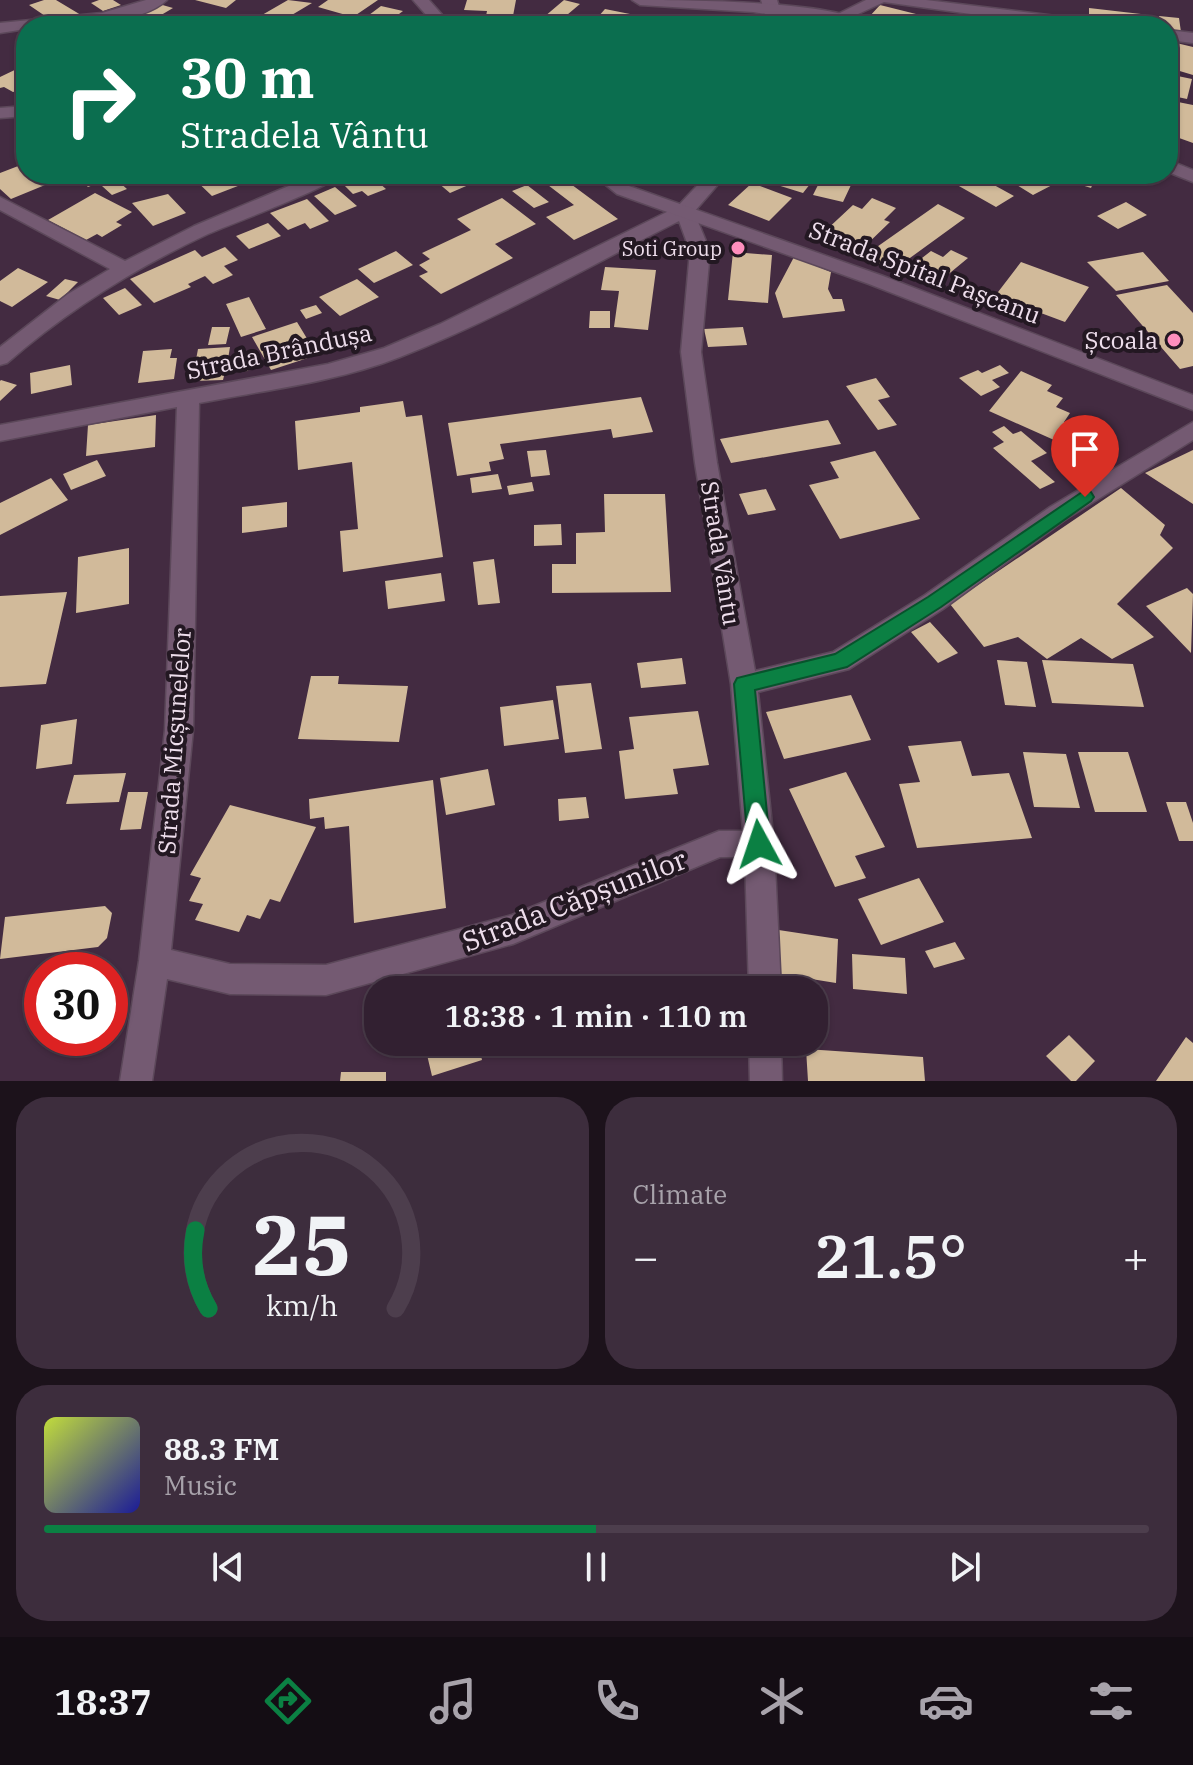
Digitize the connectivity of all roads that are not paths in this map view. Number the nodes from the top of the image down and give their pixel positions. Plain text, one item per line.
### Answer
1 (159, 0) edge
2 (421, 0) edge
3 (640, 0) edge
4 (878, 0) edge
5 (890, 0) edge
6 (769, 5) edge
7 (99, 16) edge
8 (435, 16) edge
9 (827, 16) edge
10 (842, 16) edge
11 (1017, 16) edge
12 (309, 184) edge
13 (615, 184) edge
14 (709, 184) edge
15 (0, 203) edge
16 (684, 211) junction
17 (123, 268) junction
18 (0, 358) edge
19 (188, 398) junction
20 (1193, 403) edge
21 (1193, 430) edge
22 (0, 433) edge
23 (744, 684) junction
24 (759, 844) junction
25 (154, 961) junction
26 (764, 976) edge
27 (765, 1056) edge
28 (136, 1081) edge
29 (766, 1081) edge

1 - 7 street
2 - 8 street
3 - 6 street
4 - 10 street
5 - 11 street
6 - 9 street
12 - 17 street
13 - 16 street
14 - 16 street
15 - 17 street
16 - 19 street, Strada Brândușa
16 - 20 street, Strada Spital Pașcanu
16 - 23 street, Strada Vântu
17 - 18 street
19 - 22 street, Strada Brândușa
19 - 25 street, Strada Micșunelelor
21 - 23 street
23 - 24 street, Strada Vântu
24 - 25 street, Strada Căpșunilor
24 - 26 street, Strada Vântu
25 - 28 street, Strada Micșunelelor
27 - 29 street

